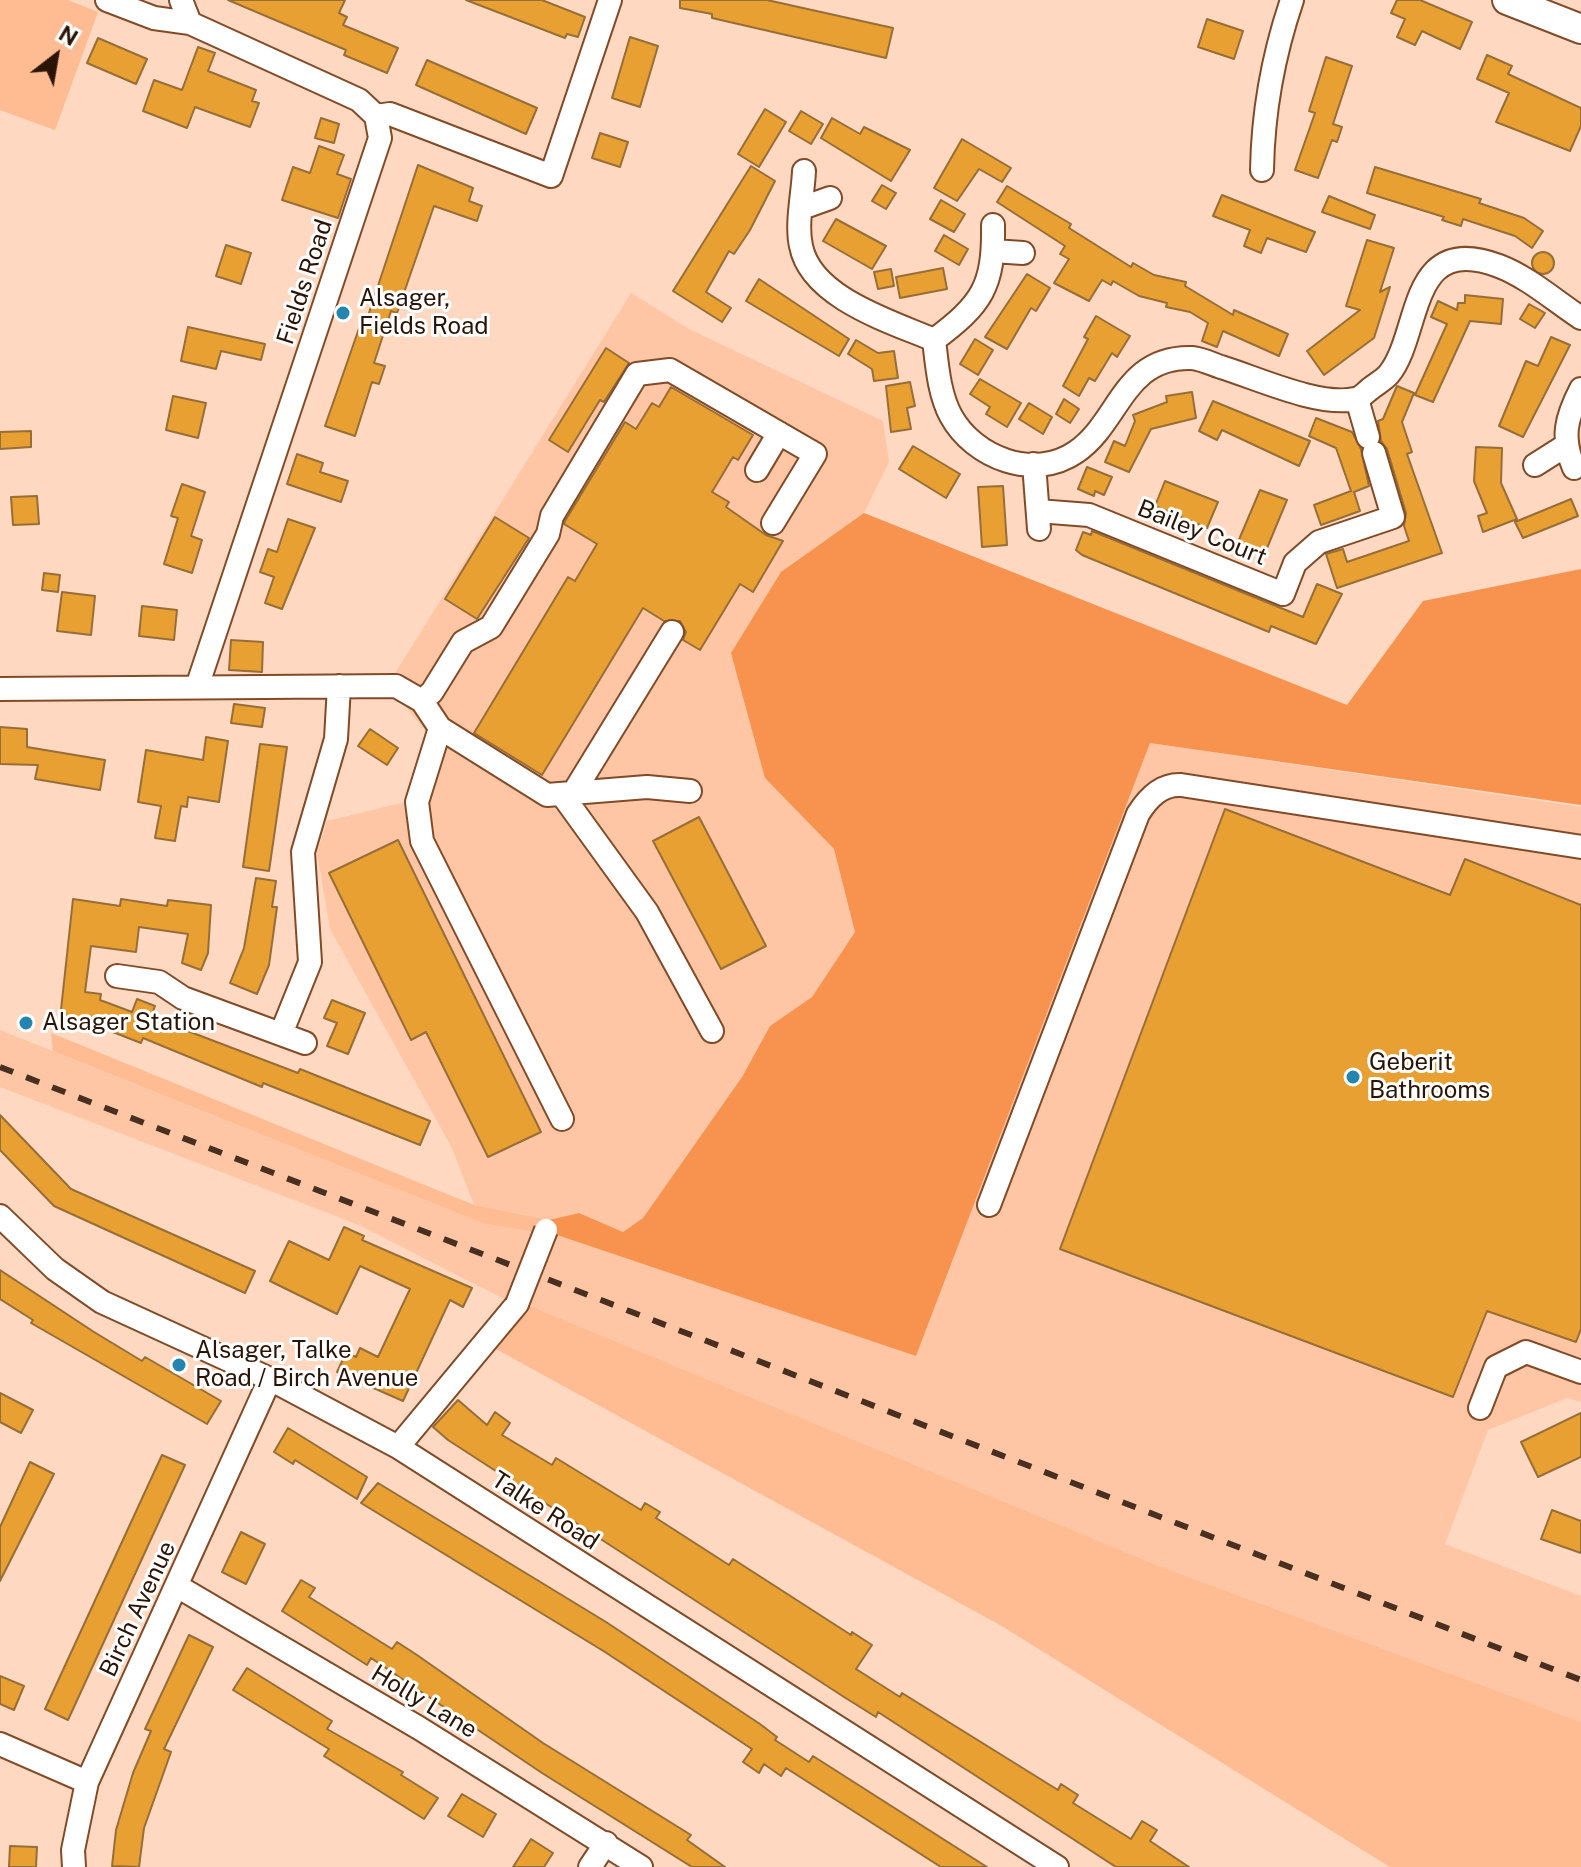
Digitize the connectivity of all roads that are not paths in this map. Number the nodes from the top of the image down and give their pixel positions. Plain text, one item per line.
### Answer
1 (107, 0) edge
2 (159, 0) edge
3 (610, 0) edge
4 (1292, 0) edge
5 (1507, 0) edge
6 (184, 11) edge
7 (1581, 29) edge
8 (376, 116) junction
9 (1262, 170) dead end
10 (804, 171) dead end
11 (830, 198) dead end
12 (802, 208) junction
13 (993, 225) dead end
14 (993, 251) junction
15 (1023, 253) dead end
16 (1581, 318) edge
17 (934, 340) junction
18 (1581, 389) edge
19 (1357, 399) junction
20 (779, 433) junction
21 (1565, 446) junction
22 (1034, 464) junction
23 (1535, 465) dead end
24 (1574, 468) dead end
25 (757, 470) dead end
26 (773, 523) dead end
27 (672, 632) dead end
28 (339, 686) junction
29 (197, 687) junction
30 (0, 689) edge
31 (422, 701) junction
32 (440, 728) junction
33 (690, 791) dead end
34 (567, 795) junction
35 (1581, 847) edge
36 (117, 976) dead end
37 (712, 1031) dead end
38 (281, 1034) junction
39 (305, 1043) dead end
40 (562, 1119) dead end
41 (989, 1205) dead end
42 (0, 1216) edge
43 (548, 1228) dead end
44 (1581, 1372) edge
45 (270, 1379) junction
46 (1480, 1408) dead end
47 (398, 1447) junction
48 (177, 1586) junction
49 (0, 1744) edge
50 (87, 1782) junction
51 (606, 1843) junction
52 (74, 1867) edge
53 (590, 1867) edge
54 (641, 1867) edge
55 (1057, 1867) edge

1 - 6 street
2 - 6 street
3 - 8 street
4 - 9 street
5 - 7 main road
6 - 8 street
8 - 29 street, Fields Road
10 - 12 street
11 - 12 street
12 - 17 street
13 - 14 street
14 - 15 street
14 - 17 street
16 - 19 street
17 - 22 street
18 - 21 street
19 - 22 street
19 - 22 street, Bailey Court
20 - 25 street
20 - 26 street
20 - 31 street
21 - 23 street
21 - 24 street
27 - 34 street
28 - 29 street
28 - 31 street
28 - 38 street
29 - 30 street
31 - 32 street
32 - 34 street
32 - 40 street
33 - 34 street
34 - 37 street
35 - 41 street
36 - 38 street
38 - 39 street
42 - 45 street, Talke Road
43 - 47 street, bridge
44 - 46 street
45 - 47 street, Talke Road
45 - 48 street, Birch Avenue
47 - 55 street, Talke Road
48 - 50 street, Birch Avenue
48 - 51 street, Holly Lane
49 - 50 street
50 - 52 street, Birch Avenue
51 - 53 street
51 - 54 street, Holly Lane

